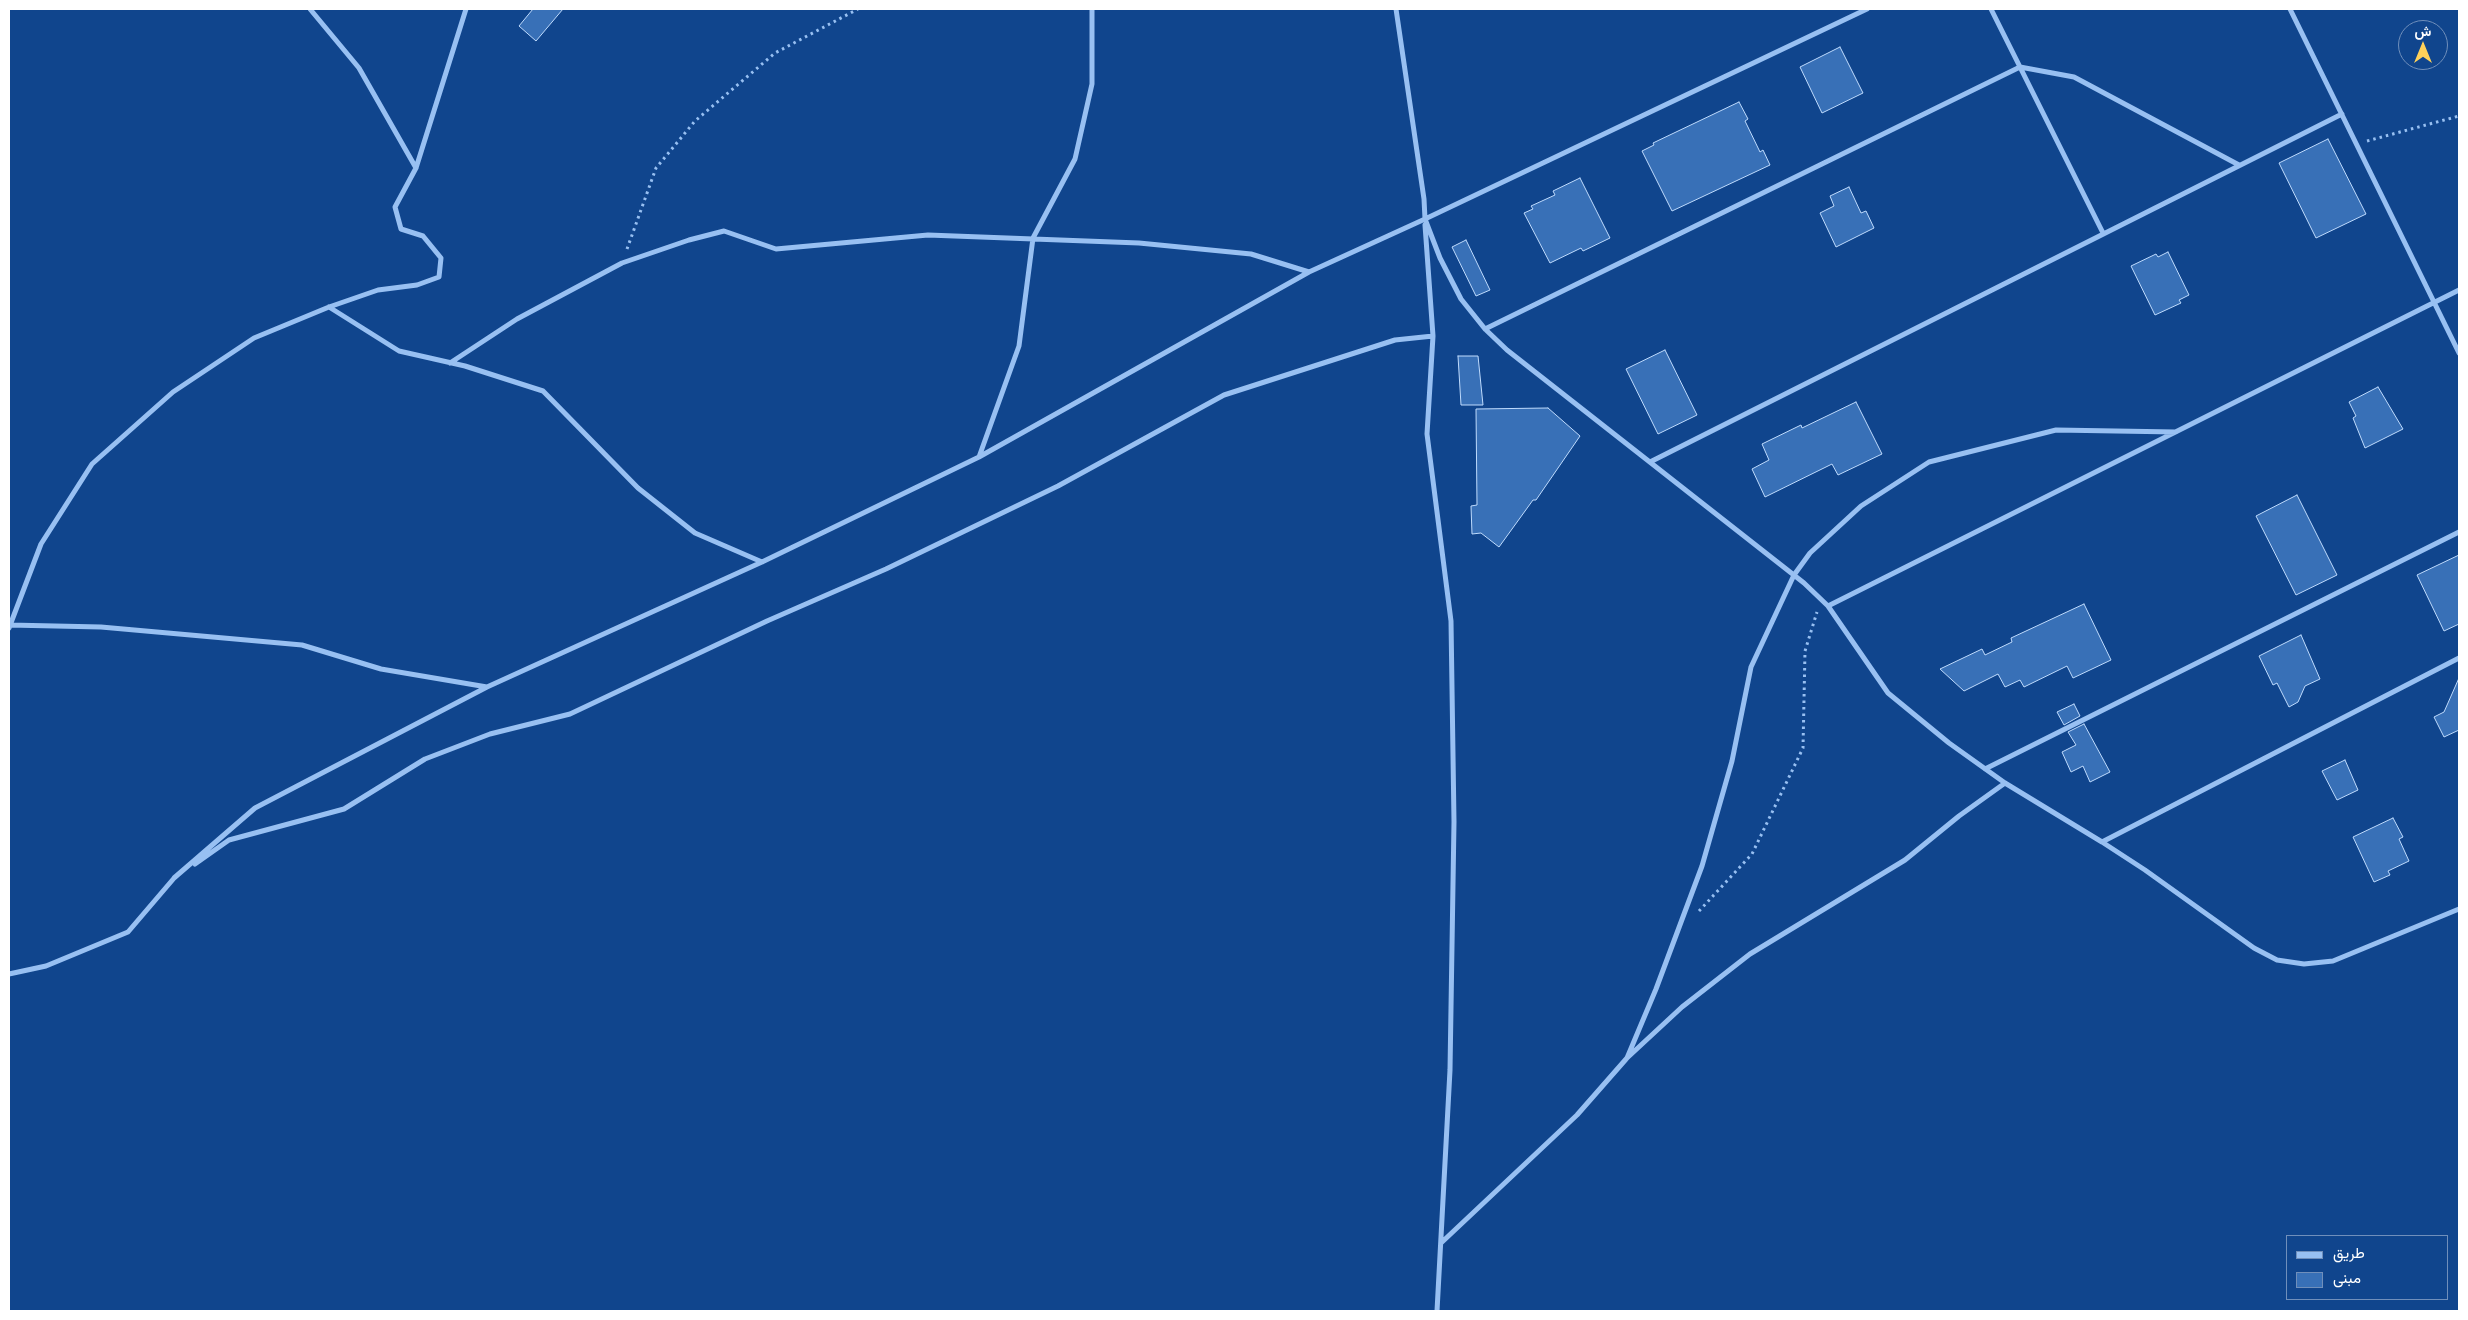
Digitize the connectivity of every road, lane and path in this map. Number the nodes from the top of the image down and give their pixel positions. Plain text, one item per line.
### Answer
1 (310, 9) edge
2 (466, 9) edge
3 (858, 9) edge
4 (1092, 9) edge
5 (1396, 9) edge
6 (1867, 9) edge
7 (1991, 9) edge
8 (2290, 9) edge
9 (2020, 67) junction
10 (2342, 114) junction
11 (2459, 116) edge
12 (2357, 144) junction
13 (2239, 165) junction
14 (416, 168) junction
15 (1425, 219) junction
16 (2103, 233) junction
17 (1033, 238) junction
18 (622, 264) junction
19 (1309, 272) junction
20 (2459, 290) edge
21 (2434, 302) junction
22 (329, 307) junction
23 (1485, 329) junction
24 (1433, 336) junction
25 (2459, 353) edge
26 (450, 363) junction
27 (2176, 432) junction
28 (980, 457) junction
29 (1650, 462) junction
30 (2459, 532) edge
31 (762, 562) junction
32 (1794, 575) junction
33 (1821, 600) junction
34 (1828, 606) junction
35 (10, 626) edge
36 (2459, 658) edge
37 (487, 687) junction
38 (1985, 769) junction
39 (2005, 783) junction
40 (2102, 842) junction
41 (174, 878) junction
42 (2459, 909) edge
43 (1695, 915) dead end
44 (9, 974) edge
45 (1627, 1058) junction
46 (1440, 1243) junction
47 (1437, 1311) edge

1 - 14 street
2 - 14 street
3 - 18 path
4 - 17 street
5 - 15 street
6 - 15 street
7 - 9 street
8 - 10 street
9 - 13 street
9 - 16 street
9 - 23 street
10 - 12 street
10 - 13 street
11 - 12 path
12 - 21 street
13 - 16 street
14 - 22 street
15 - 19 street
15 - 23 street
15 - 24 street
16 - 29 street
17 - 18 street
17 - 19 street
17 - 28 street
18 - 26 street
19 - 28 street
20 - 21 street
21 - 25 street
21 - 27 street
22 - 26 street
22 - 35 street
23 - 29 street
24 - 41 street
24 - 46 street
26 - 31 street
27 - 32 street
27 - 34 street
28 - 31 street
29 - 32 street
30 - 38 street
31 - 37 street
32 - 33 street
32 - 45 street
33 - 34 street
33 - 43 path
34 - 38 street
35 - 37 street
36 - 40 street
37 - 41 street
38 - 39 street
39 - 40 street
39 - 45 street
40 - 42 street
41 - 44 street
45 - 46 street
46 - 47 street

